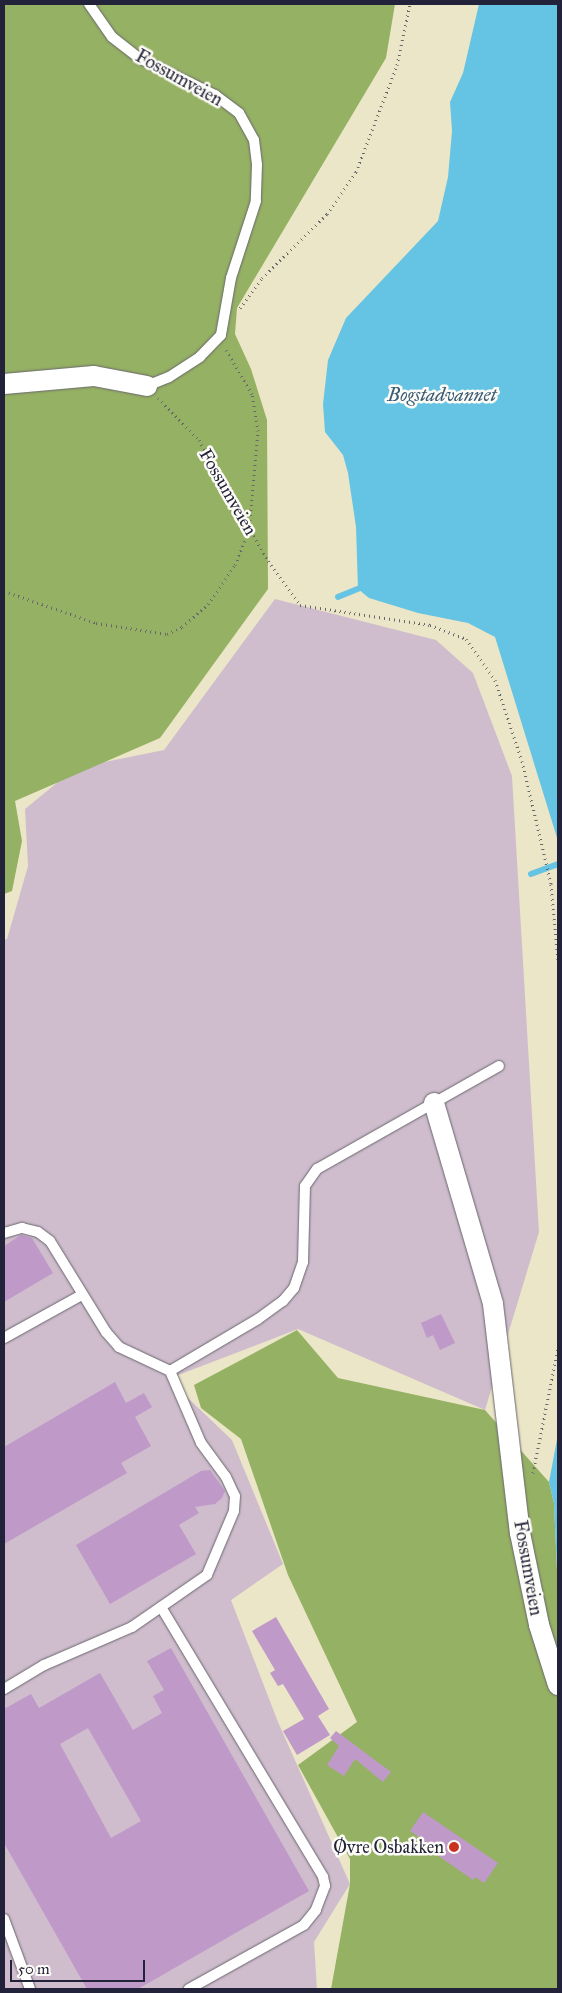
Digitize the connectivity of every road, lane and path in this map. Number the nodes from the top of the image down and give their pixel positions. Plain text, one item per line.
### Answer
1 (89, 4) edge
2 (410, 4) edge
3 (221, 335) junction
4 (4, 384) edge
5 (147, 386) junction
6 (249, 530) junction
7 (4, 591) edge
8 (558, 961) edge
9 (499, 1066) dead end
10 (434, 1103) junction
11 (4, 1233) edge
12 (82, 1295) junction
13 (4, 1338) edge
14 (558, 1348) edge
15 (170, 1370) junction
16 (530, 1484) dead end
17 (161, 1607) junction
18 (558, 1684) edge
19 (4, 1689) edge
20 (4, 1920) edge
21 (30, 1989) edge
22 (189, 1989) edge

1 - 3 lane, Fossumveien
2 - 3 path
3 - 5 lane
3 - 6 path
4 - 5 street
5 - 6 path, Fossumveien
6 - 7 path
6 - 8 path, Fossumveien
9 - 10 lane
10 - 15 lane
10 - 18 street, Fossumveien
11 - 12 lane
12 - 13 lane
12 - 15 lane
14 - 16 path
15 - 17 lane
17 - 19 lane
17 - 22 lane
20 - 21 lane

